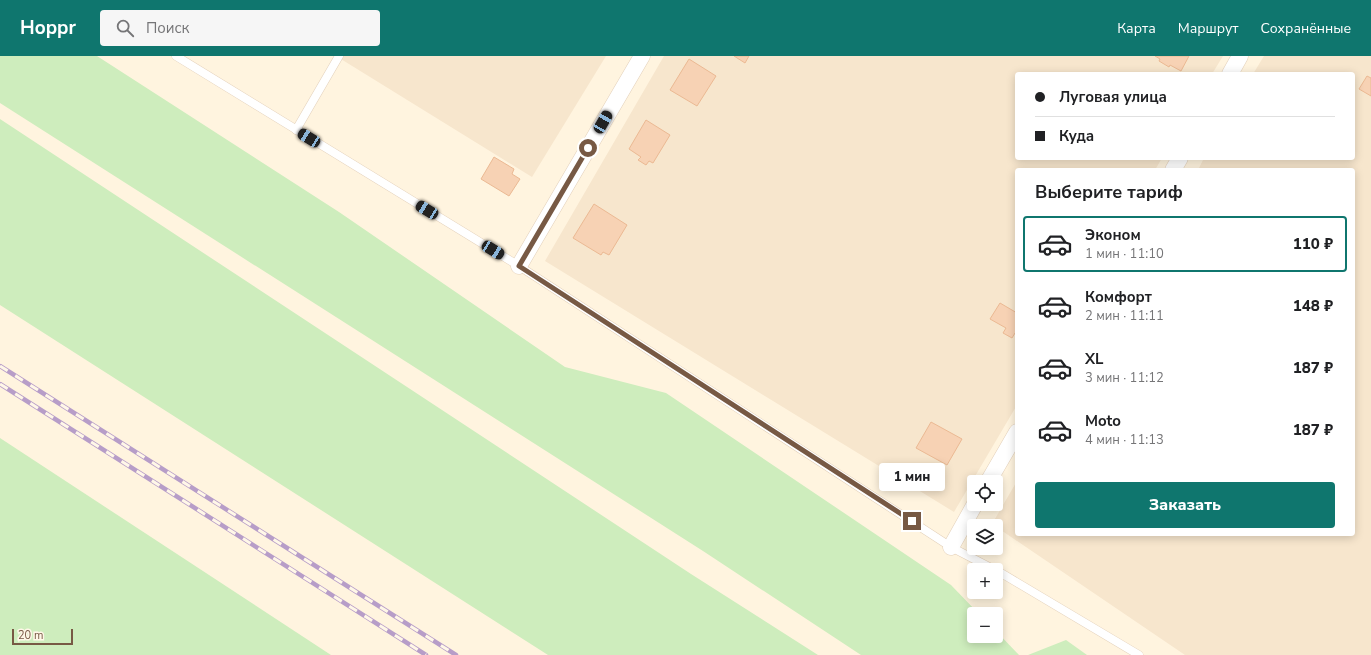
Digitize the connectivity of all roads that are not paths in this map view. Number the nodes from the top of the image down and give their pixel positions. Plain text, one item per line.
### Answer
1 (176, 56) edge
2 (339, 56) edge
3 (642, 56) edge
4 (1240, 56) edge
5 (1231, 72) edge
6 (296, 130) junction
7 (519, 266) junction
8 (1015, 435) edge
9 (992, 475) edge
10 (970, 511) edge
11 (951, 547) junction
12 (982, 563) edge
13 (1003, 574) edge
14 (1139, 655) edge

1 - 6 lane
2 - 6 lane
3 - 7 street
4 - 5 street
6 - 7 lane
7 - 11 lane
8 - 9 street
10 - 11 street
11 - 12 lane
13 - 14 lane

